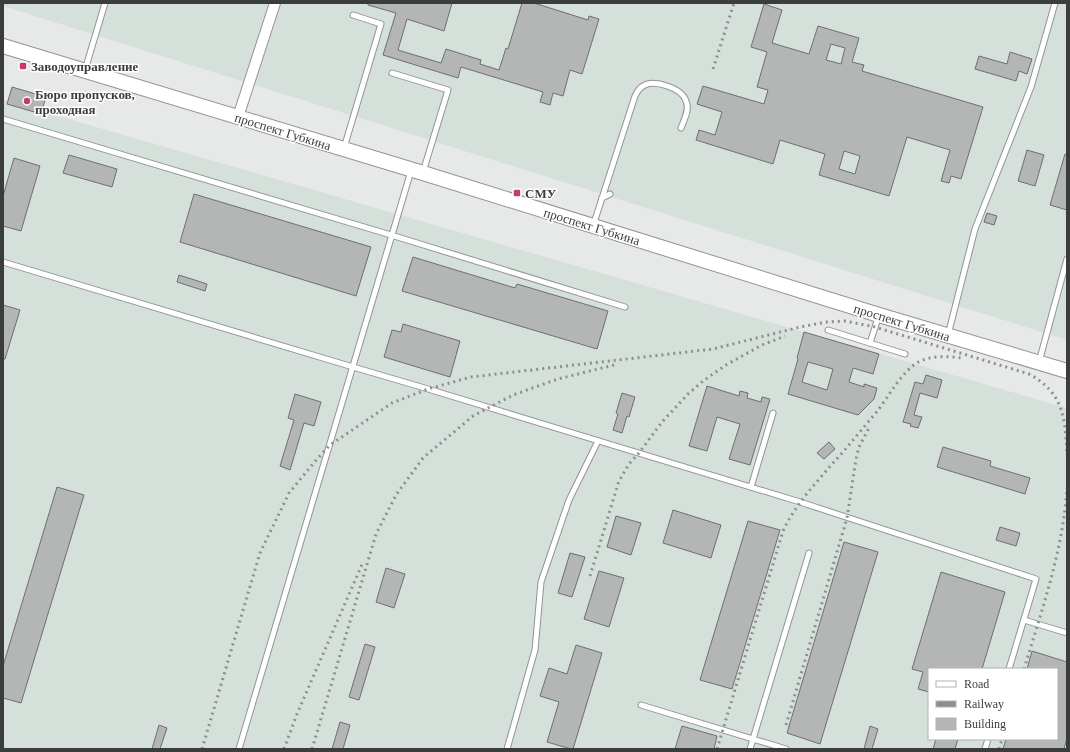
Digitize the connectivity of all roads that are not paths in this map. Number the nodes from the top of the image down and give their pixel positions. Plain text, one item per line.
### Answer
1 (105, 3) edge
2 (275, 3) edge
3 (1055, 3) edge
4 (353, 15) dead end
5 (3, 46) edge
6 (85, 71) junction
7 (392, 73) dead end
8 (238, 117) junction
9 (3, 118) edge
10 (681, 128) dead end
11 (343, 149) junction
12 (417, 172) junction
13 (610, 194) dead end
14 (602, 198) junction
15 (593, 227) junction
16 (391, 235) junction
17 (3, 262) edge
18 (1067, 262) edge
19 (625, 307) dead end
20 (879, 315) junction
21 (828, 330) dead end
22 (947, 336) junction
23 (870, 343) junction
24 (905, 354) dead end
25 (1038, 363) junction
26 (353, 367) junction
27 (1067, 371) edge
28 (773, 413) dead end
29 (598, 441) junction
30 (751, 487) junction
31 (809, 553) dead end
32 (1024, 620) junction
33 (1067, 632) edge
34 (1009, 668) edge
35 (641, 705) dead end
36 (753, 739) junction
37 (239, 749) edge
38 (507, 749) edge
39 (750, 749) edge
40 (786, 749) edge

1 - 6 lane
2 - 8 street
3 - 22 lane
4 - 11 lane
5 - 6 main road, проспект Губкина
6 - 8 main road, проспект Губкина
7 - 12 lane
8 - 11 main road, проспект Губкина
9 - 16 lane
10 - 14 lane
11 - 12 main road, проспект Губкина
12 - 15 main road, проспект Губкина
12 - 16 lane
13 - 14 lane
14 - 15 lane
15 - 20 main road, проспект Губкина
16 - 19 lane
16 - 26 lane
17 - 26 lane
18 - 25 lane
20 - 22 main road, проспект Губкина
20 - 23 lane
21 - 23 lane
22 - 25 main road, проспект Губкина
23 - 24 lane
25 - 27 main road, проспект Губкина
26 - 29 lane
26 - 37 lane
28 - 30 lane
29 - 30 lane
29 - 38 lane
30 - 32 lane
31 - 36 lane
32 - 33 lane
32 - 34 lane
35 - 36 lane
36 - 39 lane
36 - 40 lane

